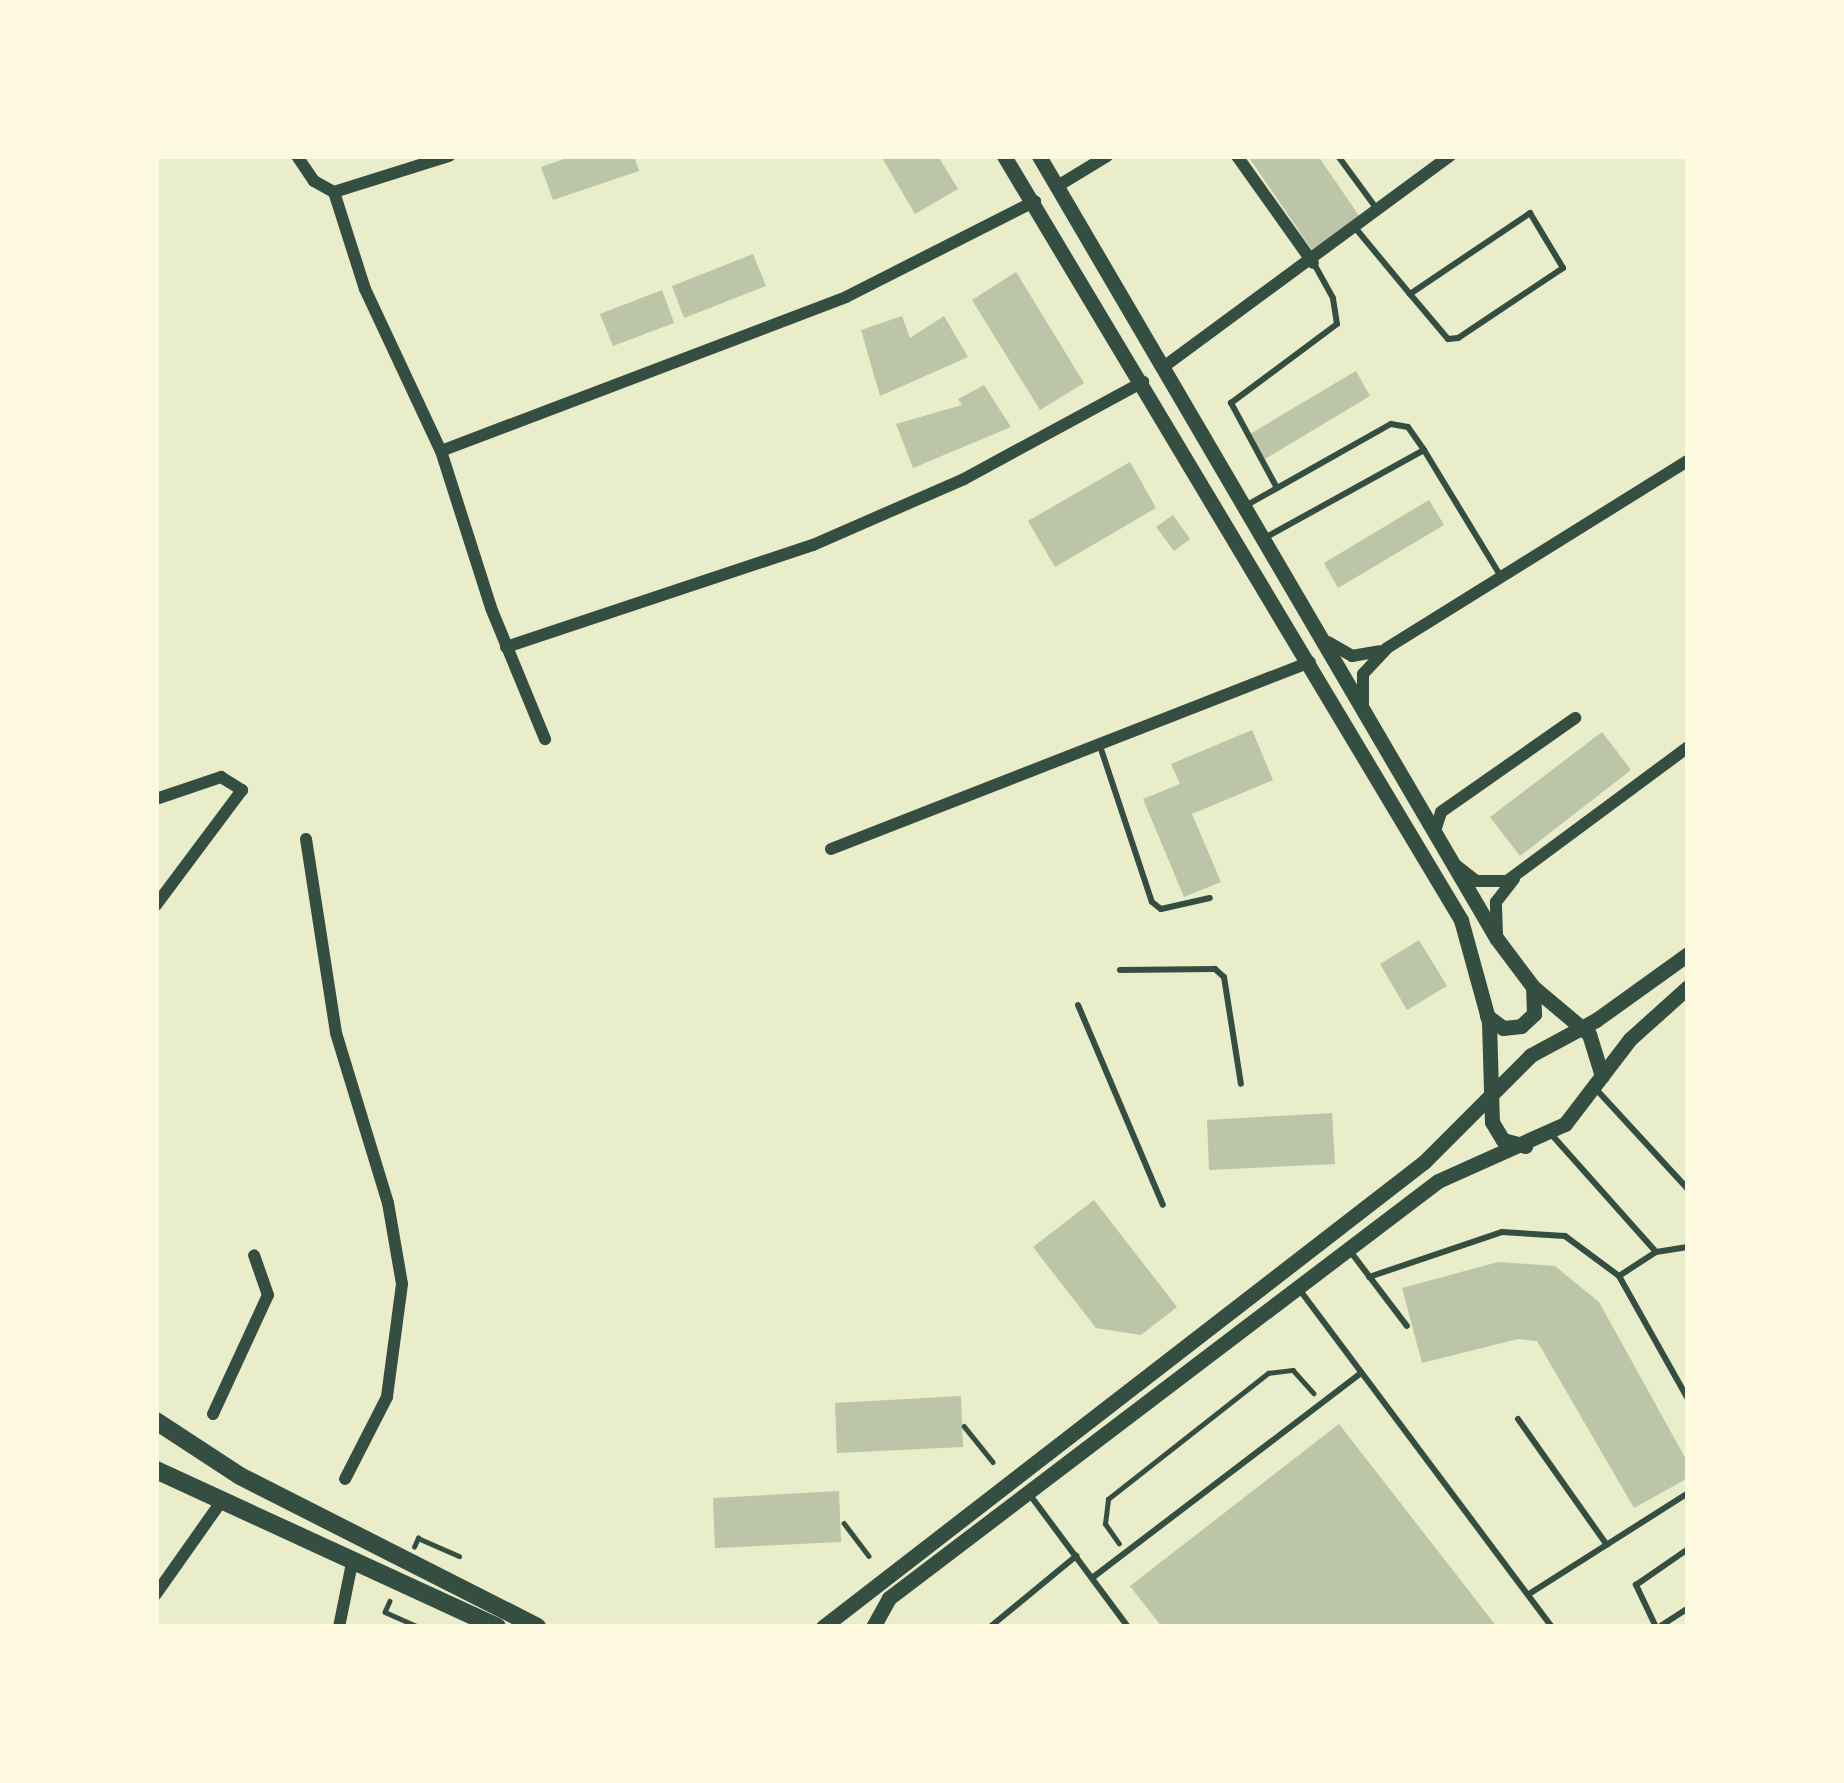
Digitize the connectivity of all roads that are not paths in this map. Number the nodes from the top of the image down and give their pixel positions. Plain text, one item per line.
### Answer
1 (297, 156) edge
2 (449, 156) edge
3 (1004, 156) edge
4 (1039, 156) edge
5 (1107, 156) edge
6 (1237, 156) edge
7 (1338, 156) edge
8 (1450, 156) edge
9 (1056, 187) junction
10 (334, 192) junction
11 (1035, 200) junction
12 (1379, 212) junction
13 (1357, 230) junction
14 (1313, 263) junction
15 (1410, 294) junction
16 (1162, 368) junction
17 (1143, 382) junction
18 (1424, 450) junction
19 (441, 451) junction
20 (1688, 461) edge
21 (1277, 488) junction
22 (1244, 507) junction
23 (1263, 539) junction
24 (1501, 576) junction
25 (1317, 631) junction
26 (506, 647) junction
27 (1387, 648) junction
28 (1310, 662) junction
29 (1363, 710) junction
30 (1575, 718) dead end
31 (545, 739) dead end
32 (1100, 746) junction
33 (1688, 747) edge
34 (156, 799) edge
35 (1422, 810) junction
36 (1442, 812) junction
37 (1435, 831) junction
38 (306, 839) dead end
39 (831, 849) dead end
40 (1453, 862) junction
41 (1520, 874) junction
42 (1210, 898) dead end
43 (156, 905) edge
44 (1498, 939) junction
45 (1688, 954) edge
46 (1120, 970) dead end
47 (1688, 986) edge
48 (1534, 987) junction
49 (1078, 1005) dead end
50 (1487, 1016) junction
51 (1582, 1026) junction
52 (1598, 1082) junction
53 (1241, 1084) dead end
54 (1489, 1100) junction
55 (1550, 1133) junction
56 (1525, 1146) junction
57 (1688, 1189) edge
58 (1163, 1205) dead end
59 (1688, 1247) edge
60 (1348, 1248) junction
61 (1656, 1252) junction
62 (254, 1255) dead end
63 (1619, 1276) junction
64 (1370, 1277) junction
65 (1298, 1287) junction
66 (1407, 1326) dead end
67 (1362, 1372) junction
68 (1688, 1400) edge
69 (214, 1414) dead end
70 (1518, 1419) dead end
71 (156, 1420) edge
72 (156, 1470) edge
73 (345, 1479) dead end
74 (1028, 1492) junction
75 (1688, 1493) edge
76 (223, 1499) junction
77 (1607, 1545) junction
78 (1688, 1549) edge
79 (1076, 1556) junction
80 (353, 1557) junction
81 (1092, 1578) junction
82 (156, 1594) edge
83 (1528, 1595) junction
84 (1688, 1608) edge
85 (535, 1625) edge
86 (340, 1627) edge
87 (497, 1627) edge
88 (823, 1627) edge
89 (873, 1627) edge
90 (990, 1627) edge
91 (1128, 1627) edge
92 (1552, 1627) edge
93 (1658, 1627) edge

1 - 10 street
2 - 10 street
3 - 11 street
4 - 9 street
5 - 9 street
6 - 14 street
7 - 12 lane
8 - 12 street
9 - 16 street
10 - 19 street
11 - 17 street
11 - 19 street
12 - 13 street
13 - 14 street
13 - 15 lane
14 - 16 street
14 - 21 lane
15 - 15 lane
16 - 22 street
17 - 26 street
17 - 28 street
18 - 21 lane
18 - 23 lane
18 - 24 lane
19 - 26 street
20 - 24 street
21 - 22 lane
22 - 23 street
23 - 25 street
24 - 27 street
25 - 27 street
25 - 29 street
26 - 31 street
27 - 29 street
28 - 32 street
28 - 50 street
29 - 35 street
30 - 36 street
32 - 39 street
32 - 42 lane
33 - 41 street
34 - 43 street
35 - 36 street
35 - 37 street
36 - 37 street
37 - 40 street
38 - 73 street
40 - 41 street
40 - 44 street
41 - 44 street
44 - 48 street
45 - 51 street
46 - 53 lane
47 - 52 street
48 - 50 street
48 - 51 street
49 - 58 lane
50 - 54 street
51 - 52 street
51 - 54 street
52 - 55 street
52 - 57 lane
54 - 56 street
54 - 88 street
55 - 56 street
55 - 61 lane
56 - 60 street
59 - 61 lane
60 - 64 lane
60 - 65 street
61 - 63 lane
62 - 69 street
63 - 64 lane
63 - 68 lane
64 - 66 lane
65 - 67 lane
65 - 74 street
67 - 81 lane
67 - 83 lane
70 - 77 lane
71 - 85 main road
72 - 76 main road
74 - 79 lane
74 - 89 street
75 - 77 lane
76 - 80 main road
76 - 82 street
77 - 83 lane
78 - 93 lane
79 - 81 lane
79 - 90 lane
80 - 86 street
80 - 87 main road
81 - 91 lane
83 - 92 lane
84 - 93 lane

